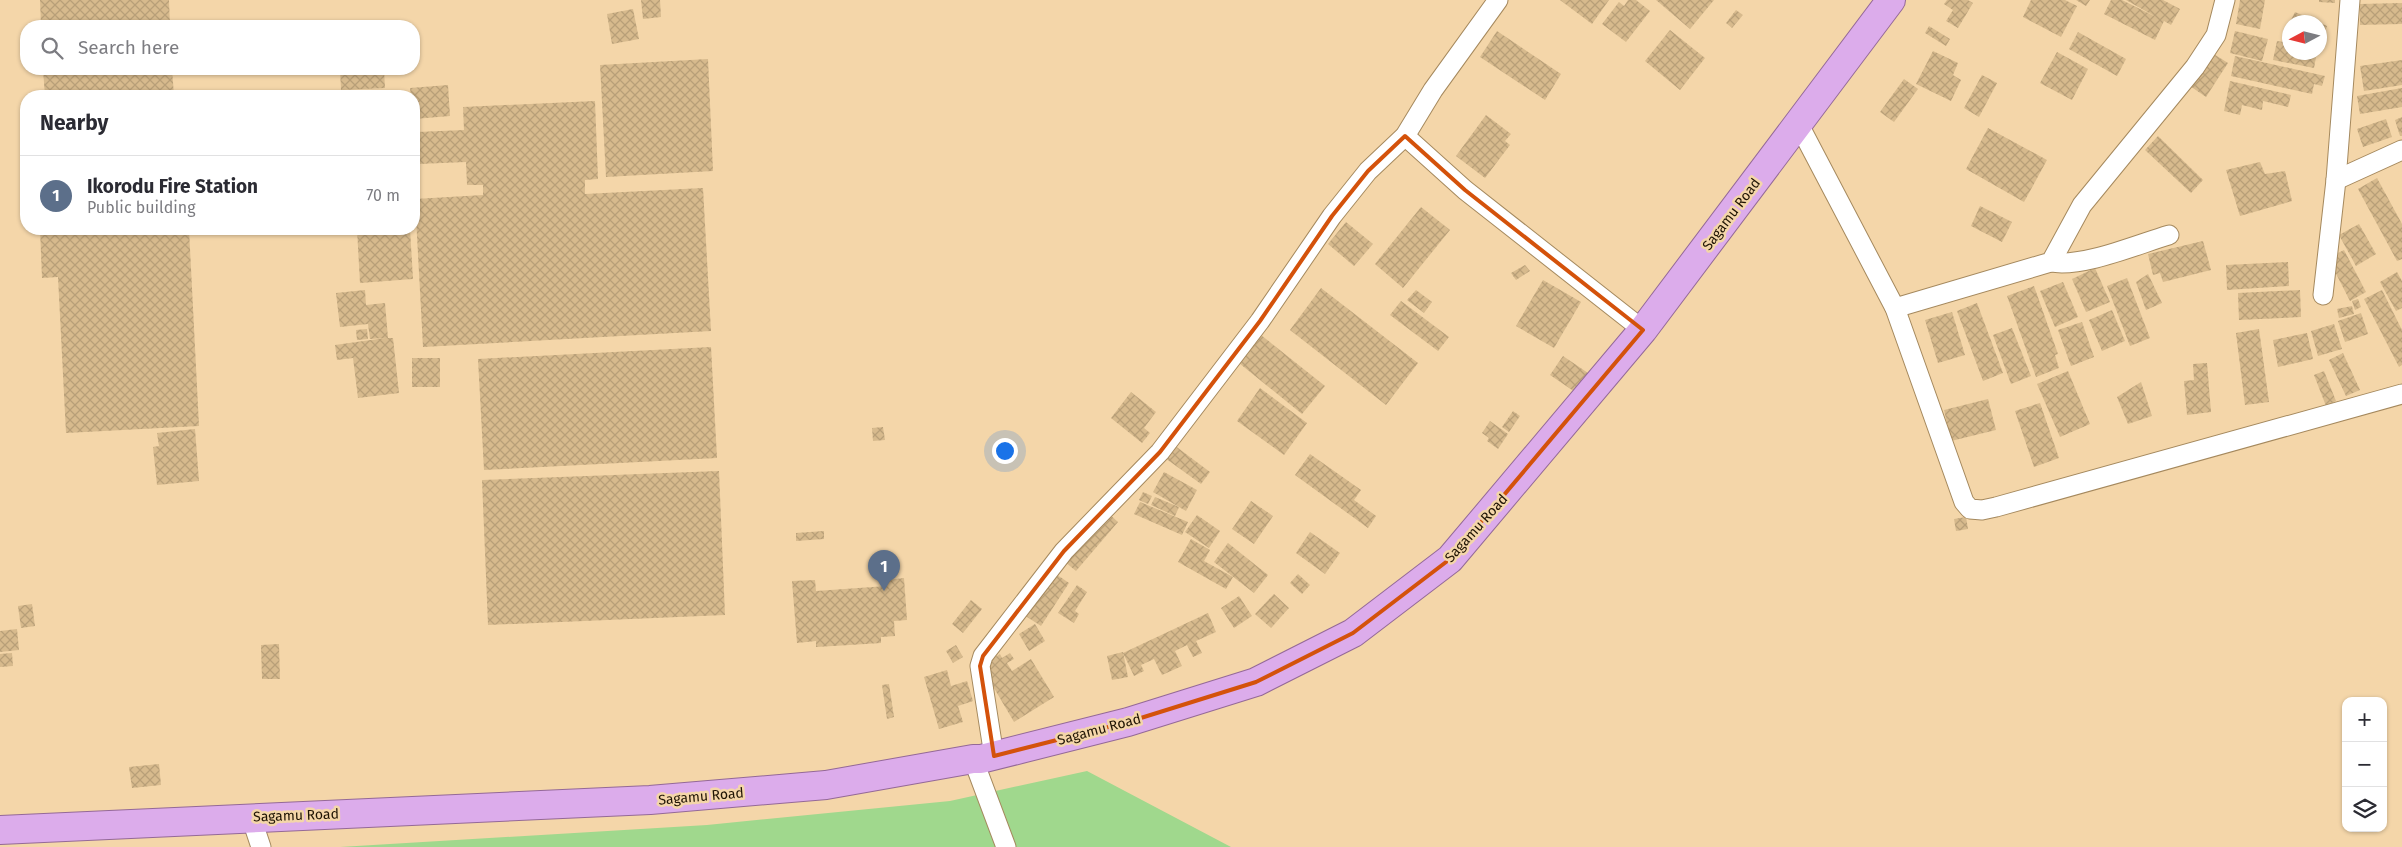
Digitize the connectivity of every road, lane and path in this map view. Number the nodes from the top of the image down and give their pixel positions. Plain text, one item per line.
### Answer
1 (1498, 0) edge
2 (1891, 0) edge
3 (2225, 0) edge
4 (2350, 0) edge
5 (1799, 125) junction
6 (1405, 136) junction
7 (2402, 150) edge
8 (2336, 180) junction
9 (2169, 235) dead end
10 (2052, 262) junction
11 (2323, 295) dead end
12 (1895, 308) junction
13 (1643, 330) junction
14 (2402, 394) edge
15 (983, 758) junction
16 (251, 817) junction
17 (0, 830) edge
18 (261, 847) edge
19 (1006, 847) edge

1 - 6 street
2 - 5 highway, Sagamu Road
3 - 10 street
4 - 8 street
5 - 12 street
5 - 13 highway, Sagamu Road
6 - 13 street
6 - 15 street
7 - 8 street
8 - 11 street
9 - 10 street
10 - 12 street
12 - 14 street
13 - 15 highway, Sagamu Road
15 - 16 highway, Sagamu Road
15 - 19 street
16 - 17 highway, Sagamu Road
16 - 18 street

